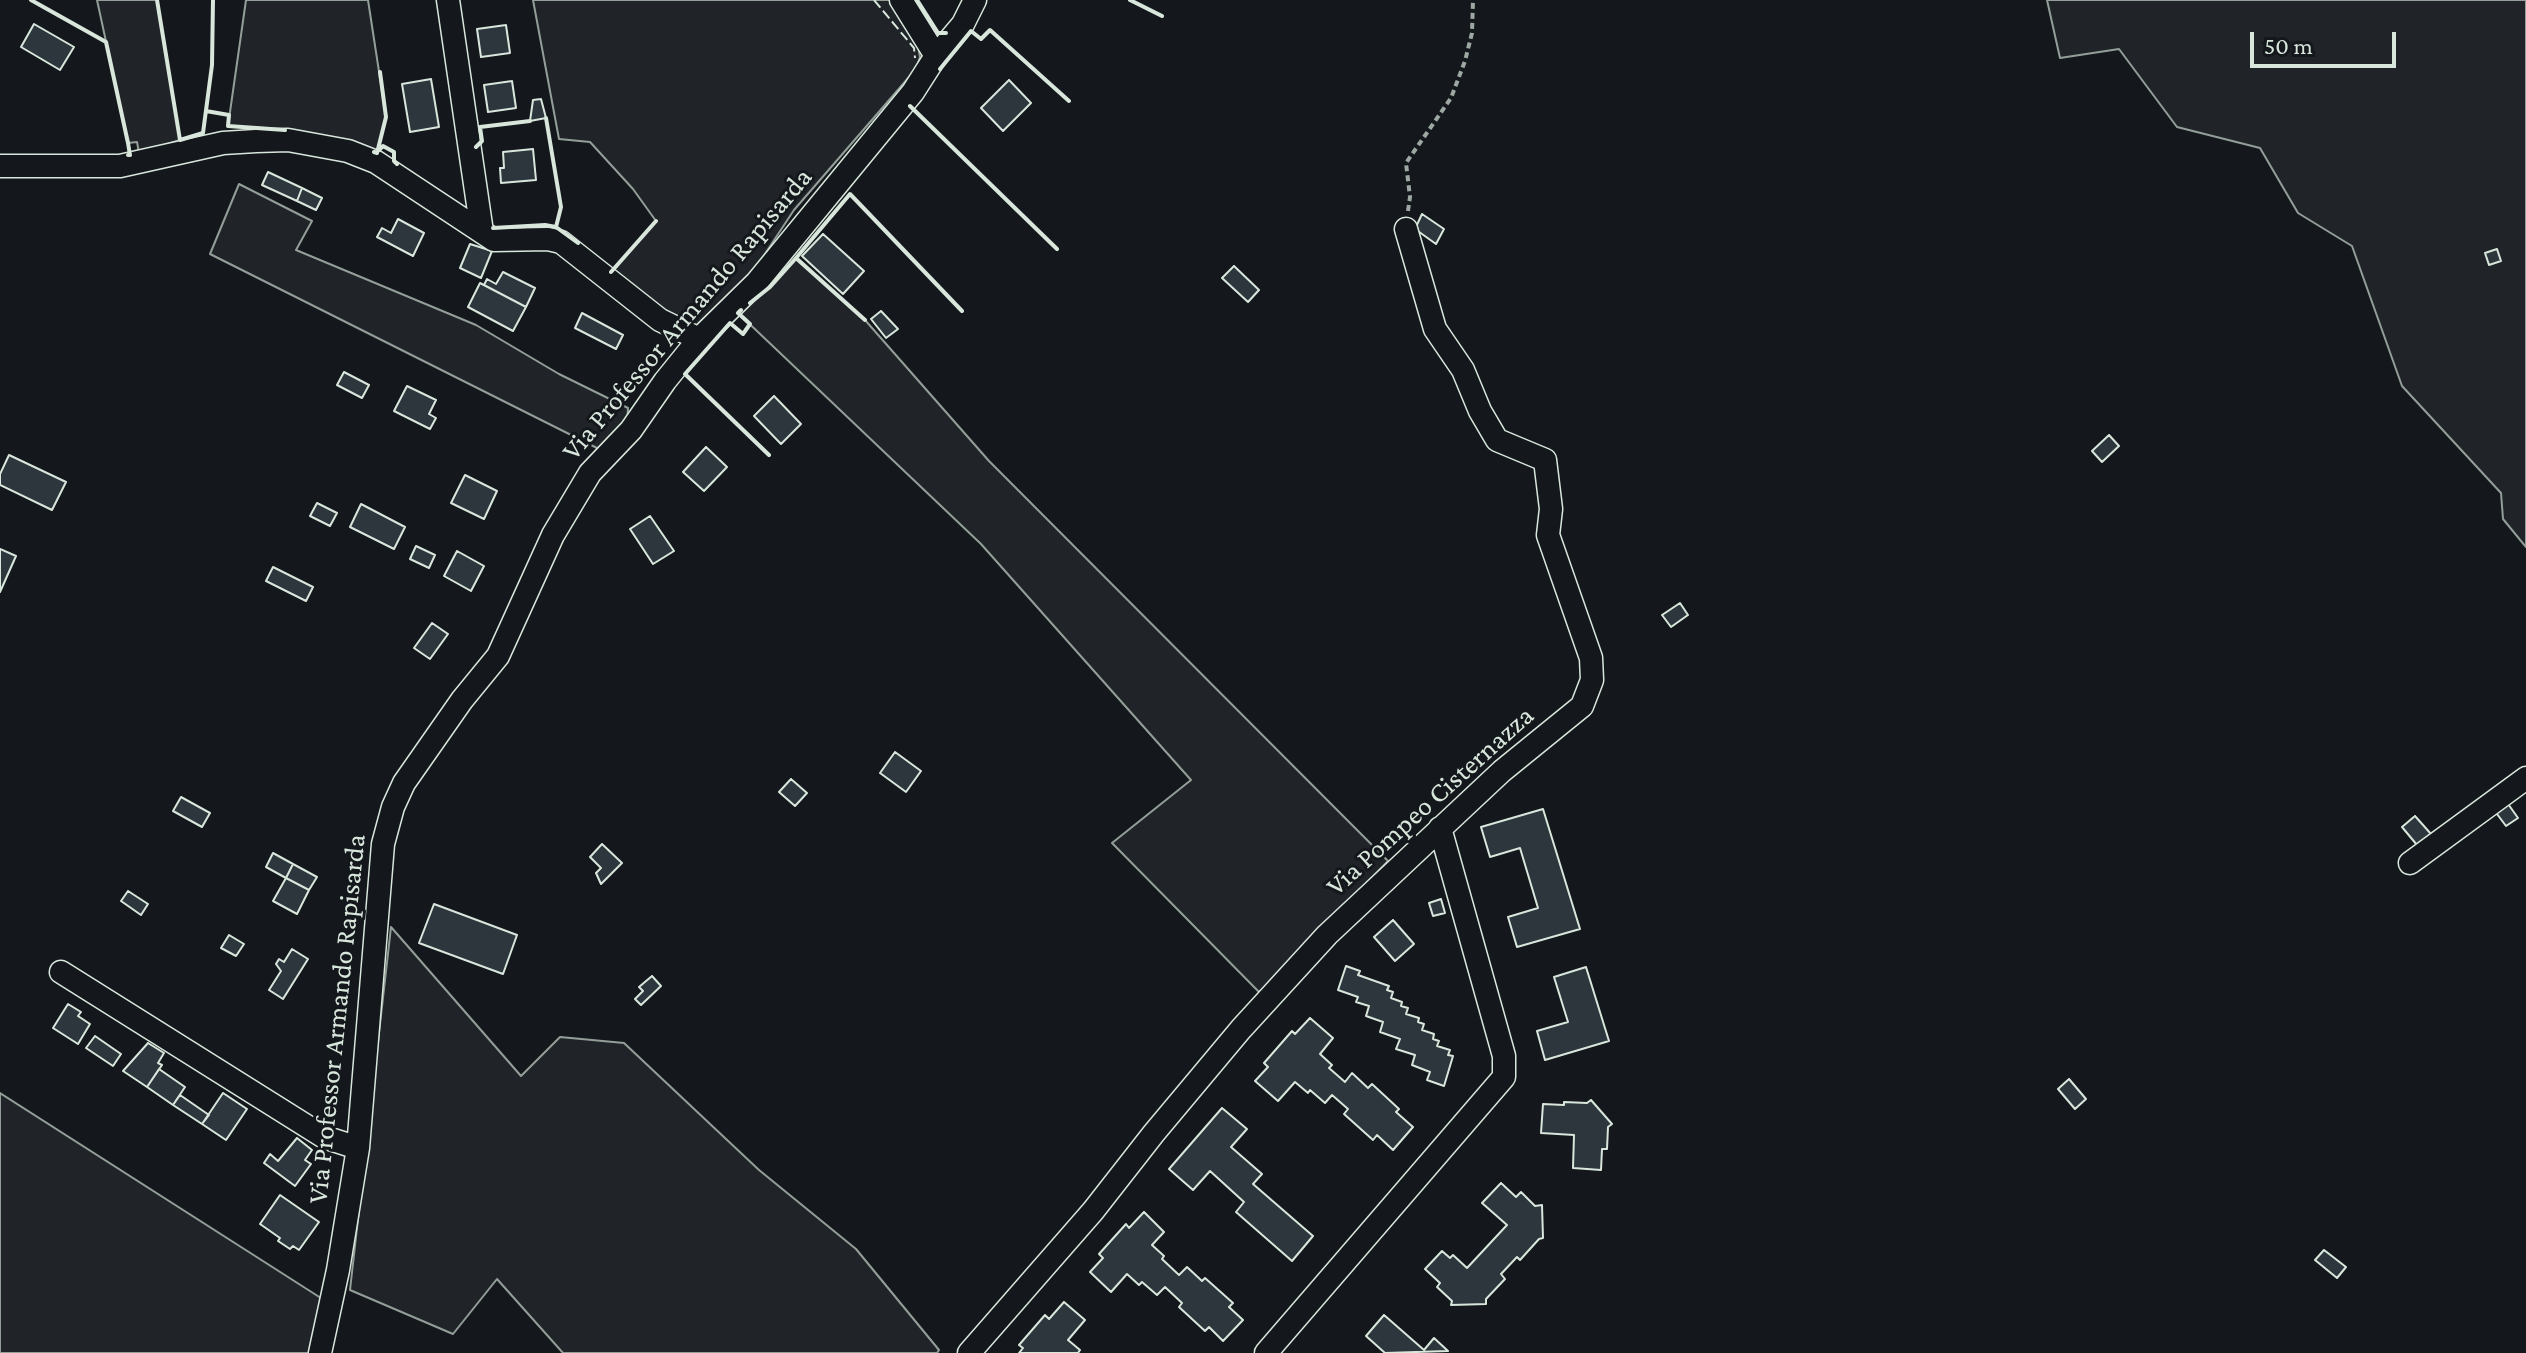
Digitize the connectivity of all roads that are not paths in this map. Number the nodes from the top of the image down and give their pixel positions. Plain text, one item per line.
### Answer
1 (448, 0) edge
2 (901, 0) edge
3 (975, 0) edge
4 (936, 56) junction
5 (0, 166) edge
6 (1406, 229) road end
7 (482, 232) junction
8 (699, 339) junction
9 (2526, 778) edge
10 (1440, 828) junction
11 (2410, 863) dead end
12 (61, 972) dead end
13 (358, 1148) junction
14 (320, 1353) edge
15 (969, 1353) edge
16 (1266, 1353) edge

1 - 7 street
2 - 4 street
3 - 4 street, Via Professor Armando Rapisarda
4 - 8 street, Via Professor Armando Rapisarda
5 - 7 street
6 - 10 street, Via Pompeo Cisternazza
7 - 8 street
8 - 13 street, Via Professor Armando Rapisarda
9 - 11 street
10 - 15 street, Via Pompeo Cisternazza
10 - 16 street
12 - 13 street
13 - 14 street, Via Professor Armando Rapisarda

